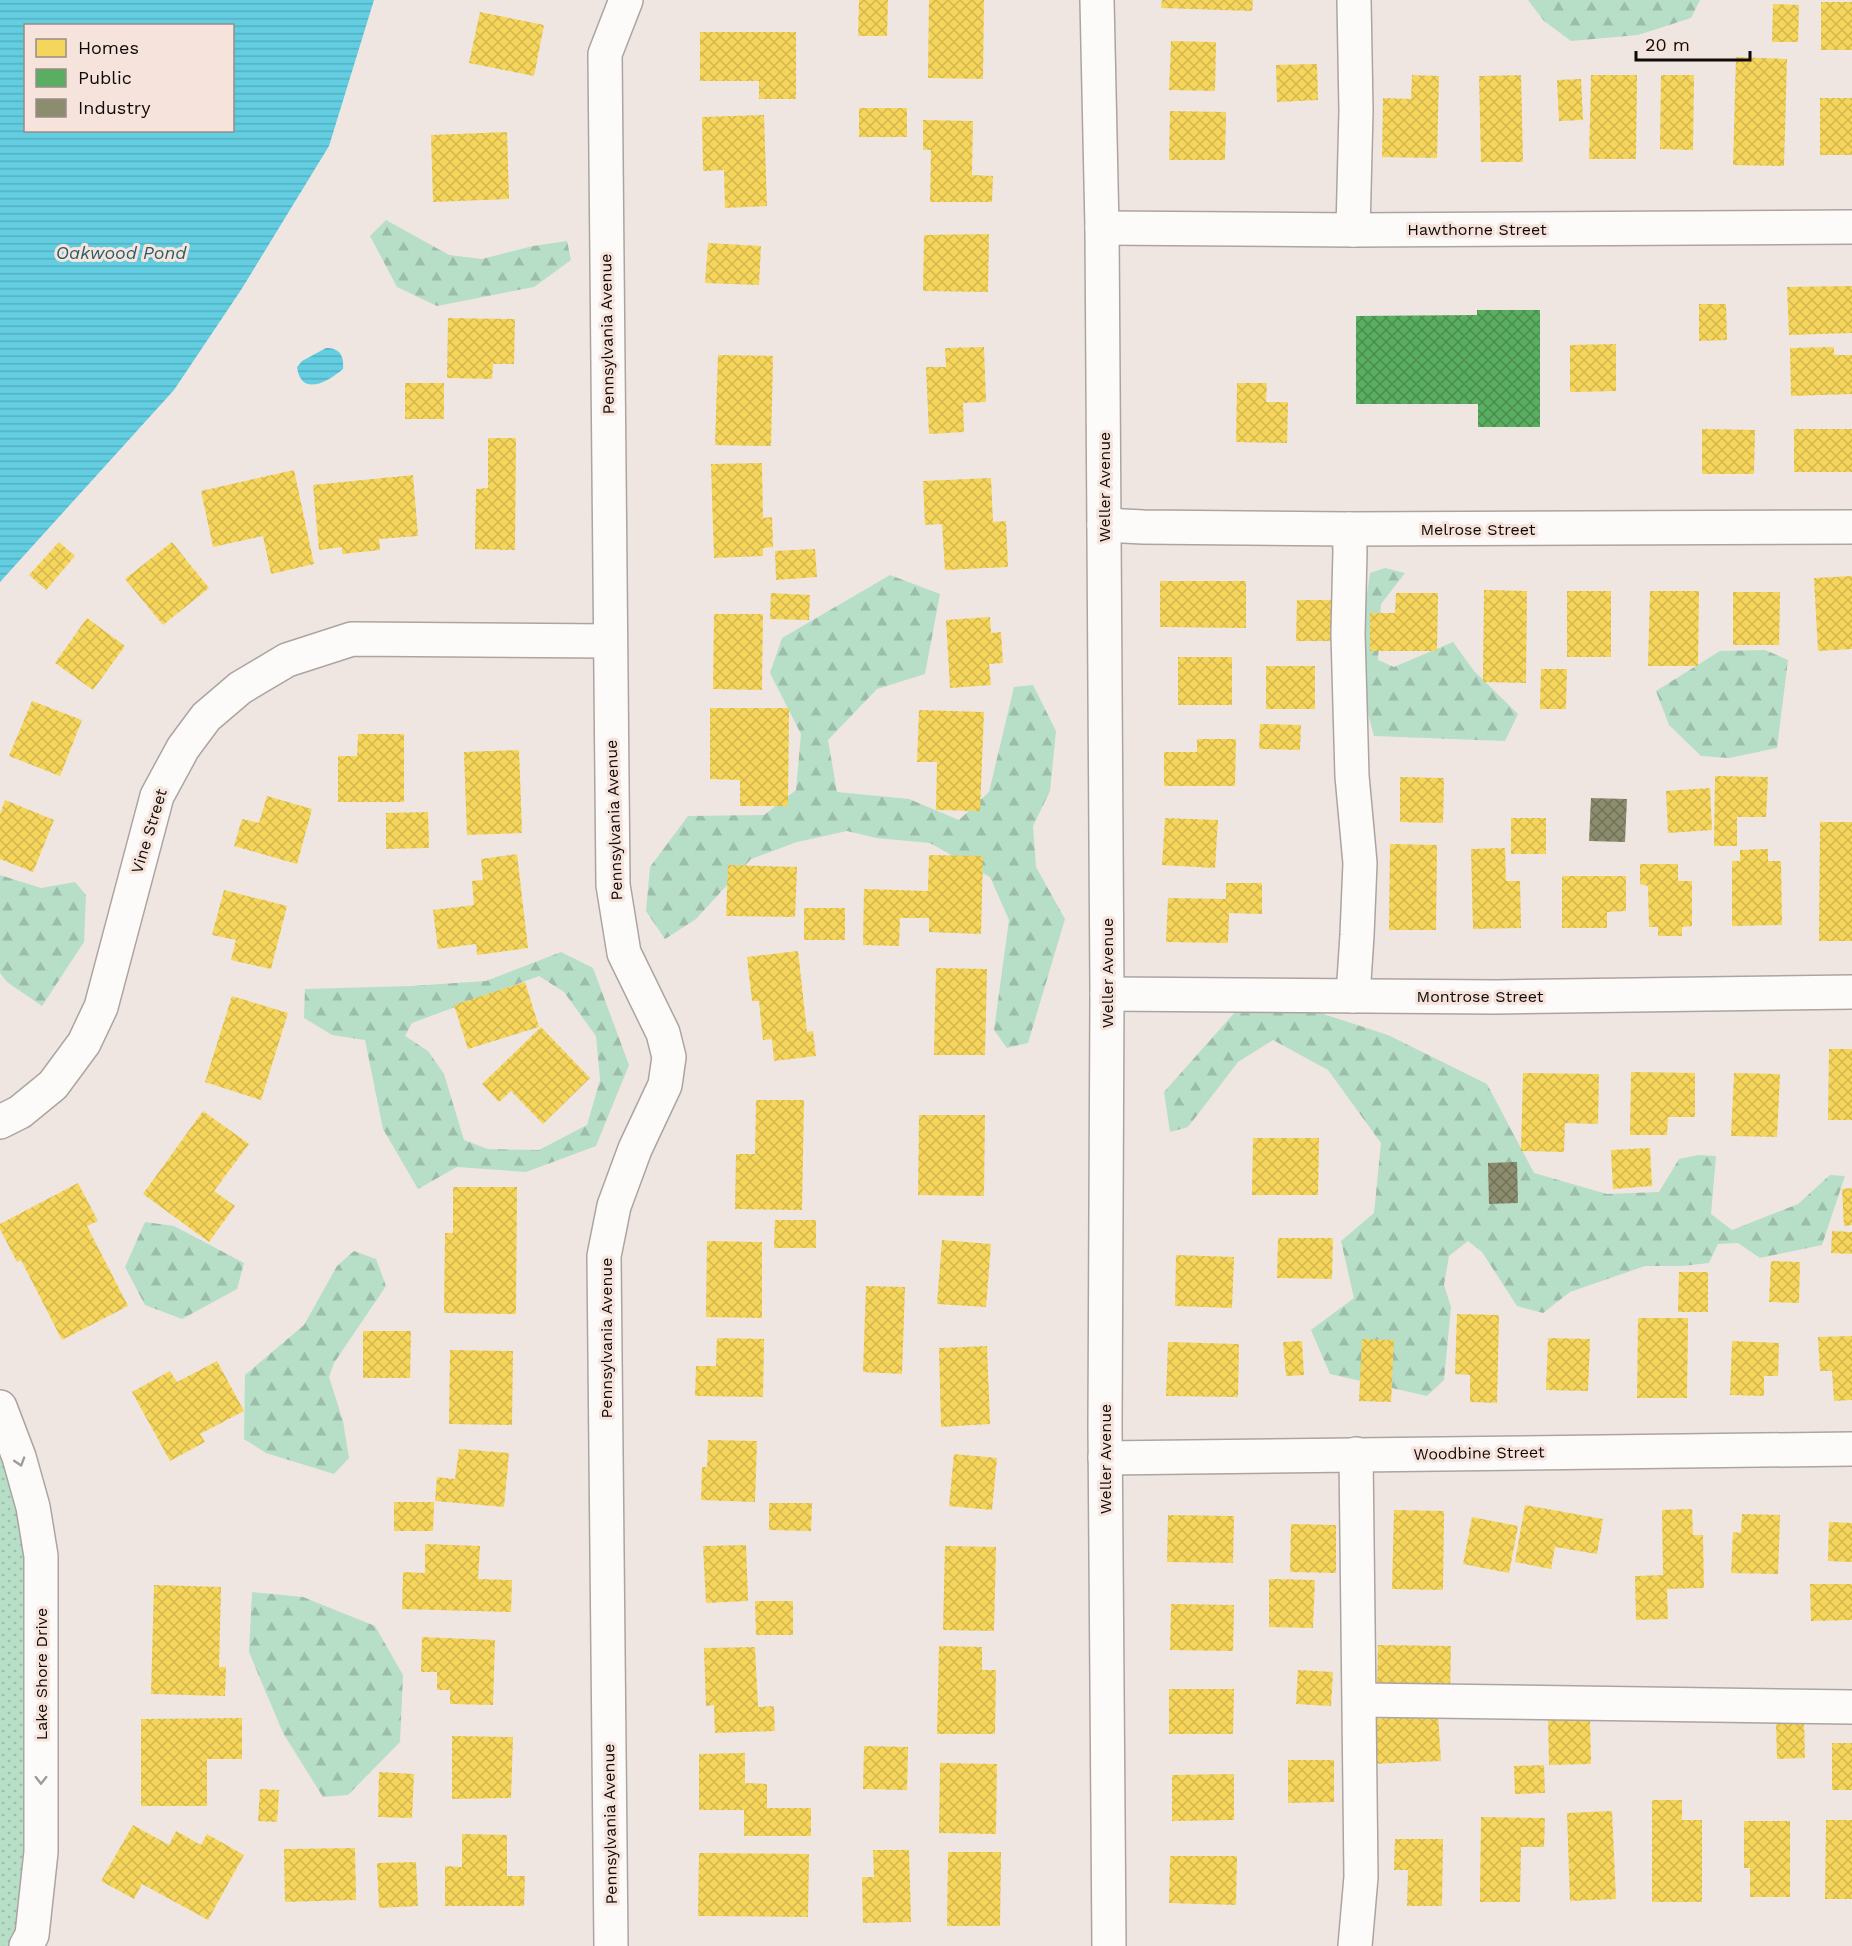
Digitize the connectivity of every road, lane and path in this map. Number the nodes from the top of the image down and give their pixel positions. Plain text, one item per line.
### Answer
1 (626, 0) edge
2 (1097, 0) edge
3 (1354, 0) edge
4 (1852, 227) edge
5 (1102, 228) junction
6 (1353, 230) junction
7 (1104, 525) junction
8 (1852, 527) edge
9 (1348, 530) junction
10 (610, 641) junction
11 (1852, 992) edge
12 (1107, 994) junction
13 (1353, 996) junction
14 (0, 1122) edge
15 (0, 1407) edge
16 (1852, 1449) edge
17 (1356, 1454) junction
18 (1105, 1458) junction
19 (1360, 1700) junction
20 (1852, 1707) edge
21 (26, 1946) edge
22 (611, 1946) edge
23 (1109, 1946) edge
24 (1355, 1946) edge

1 - 10 street, Pennsylvania Avenue
2 - 5 street, Weller Avenue
3 - 6 street
4 - 6 street, Hawthorne Street
5 - 6 street, Hawthorne Street
5 - 7 street, Weller Avenue
7 - 9 street, Melrose Street
7 - 12 street, Weller Avenue
8 - 9 street, Melrose Street
9 - 13 street
10 - 14 street, Vine Street
10 - 22 street, Pennsylvania Avenue
11 - 13 street, Montrose Street
12 - 13 street, Montrose Street
12 - 18 street, Weller Avenue
15 -> 21 street, Lake Shore Drive
16 - 17 street, Woodbine Street
17 - 18 street, Woodbine Street
17 - 19 street
18 - 23 street, Weller Avenue
19 - 20 street
19 - 24 street

